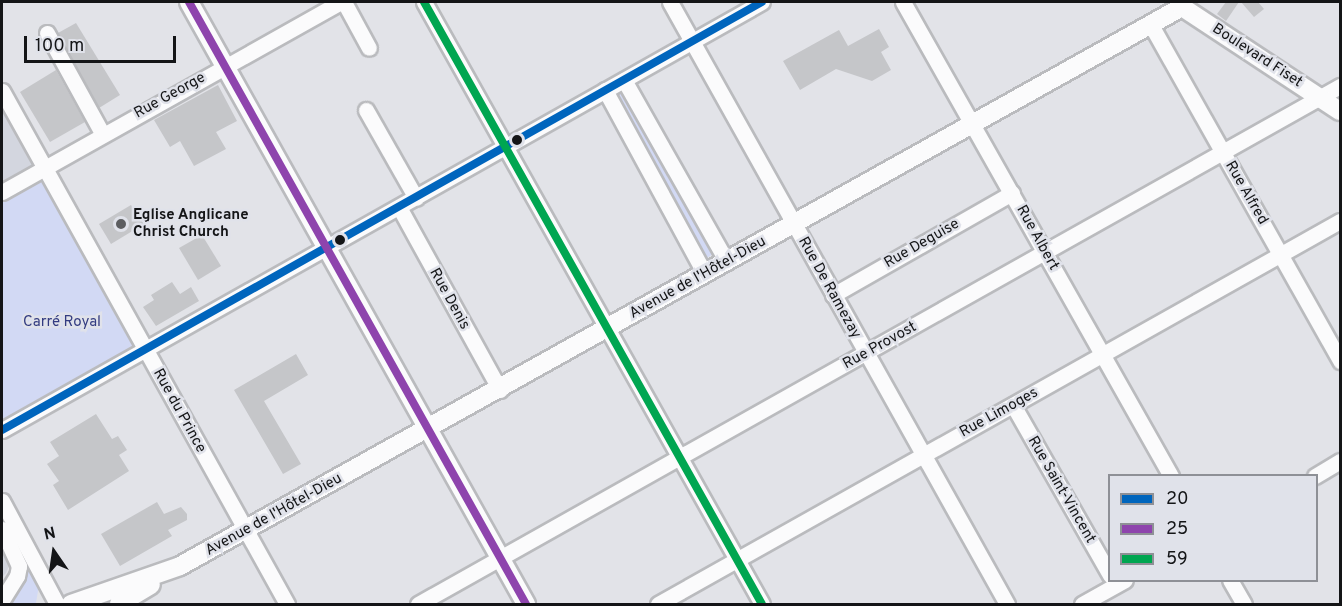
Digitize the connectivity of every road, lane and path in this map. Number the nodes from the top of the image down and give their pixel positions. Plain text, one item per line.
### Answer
1 (189, 2) edge
2 (342, 2) edge
3 (424, 2) edge
4 (670, 2) edge
5 (762, 2) edge
6 (903, 2) edge
7 (1183, 3) edge
8 (1151, 25) junction
9 (47, 33) dead end
10 (693, 41) junction
11 (369, 48) dead end
12 (225, 65) junction
13 (624, 80) junction
14 (1341, 86) edge
15 (605, 90) junction
16 (2, 91) edge
17 (1320, 98) junction
18 (366, 110) dead end
19 (1341, 111) edge
20 (8, 117) edge
21 (973, 124) junction
22 (103, 135) junction
23 (505, 147) junction
24 (1222, 152) junction
25 (45, 168) junction
26 (2, 192) edge
27 (1012, 193) junction
28 (416, 198) junction
29 (399, 207) junction
30 (1341, 221) edge
31 (794, 224) junction
32 (326, 248) junction
33 (1045, 253) junction
34 (1281, 255) junction
35 (727, 262) junction
36 (705, 274) junction
37 (833, 295) junction
38 (607, 329) junction
39 (146, 350) junction
40 (866, 354) junction
41 (1103, 355) junction
42 (1341, 361) edge
43 (500, 390) junction
44 (1013, 405) junction
45 (2, 430) edge
46 (428, 430) junction
47 (924, 456) junction
48 (679, 458) junction
49 (1341, 461) edge
50 (1170, 474) edge
51 (1318, 474) edge
52 (2, 501) edge
53 (2, 529) edge
54 (245, 531) junction
55 (501, 558) junction
56 (737, 560) junction
57 (1108, 567) edge
58 (162, 573) junction
59 (1115, 582) edge
60 (1231, 582) edge
61 (4, 593) edge
62 (57, 604) edge
63 (70, 604) edge
64 (119, 604) edge
65 (287, 604) edge
66 (418, 604) edge
67 (526, 604) edge
68 (658, 604) edge
69 (762, 604) edge
70 (1007, 604) edge
71 (1082, 604) edge
72 (1244, 604) edge

1 - 12 main road
2 - 11 street
2 - 12 street, Rue George
3 - 23 street
4 - 10 street, Rue De Ramezay
5 - 10 street
6 - 21 street, Rue Albert
7 - 8 main road, Avenue de l'Hôtel-Dieu
7 - 17 main road, Boulevard Fiset
8 - 21 main road, Avenue de l'Hôtel-Dieu
8 - 24 street, Rue Alfred
9 - 22 street
10 - 13 street
10 - 31 street, Rue De Ramezay
12 - 22 street, Rue George
12 - 32 main road
13 - 15 street
13 - 35 street
14 - 17 street, Rue Provost
15 - 23 street
15 - 36 street
16 - 20 street, Rue du Prince
17 - 19 main road, Boulevard Fiset
17 - 24 street, Rue Provost
18 - 28 street
20 - 25 street, Rue du Prince
21 - 27 street, Rue Albert
21 - 31 main road, Avenue de l'Hôtel-Dieu
22 - 25 street, Rue George
23 - 28 street
23 - 38 street
24 - 33 street, Rue Provost
24 - 34 street, Rue Alfred
25 - 26 street, Rue George
25 - 39 street, Rue du Prince
27 - 33 street, Rue Albert
27 - 37 street, Rue Deguise
28 - 29 street
29 - 32 street
29 - 43 street, Rue Denis
30 - 34 street, Rue Limoges
31 - 35 main road, Avenue de l'Hôtel-Dieu
31 - 37 street, Rue De Ramezay
32 - 39 street
32 - 46 main road
33 - 40 street, Rue Provost
33 - 41 street, Rue Albert
34 - 41 street, Rue Limoges
34 - 42 street, Rue Alfred
35 - 36 main road, Avenue de l'Hôtel-Dieu
36 - 38 main road, Avenue de l'Hôtel-Dieu
37 - 40 street, Rue De Ramezay
38 - 43 main road, Avenue de l'Hôtel-Dieu
38 - 48 street
39 - 45 street
39 - 54 street, Rue du Prince
40 - 47 street, Rue De Ramezay
40 - 48 street, Rue Provost
41 - 44 street, Rue Limoges
41 - 50 street, Rue Albert
43 - 46 main road, Avenue de l'Hôtel-Dieu
44 - 47 street, Rue Limoges
44 - 57 street, Rue Saint-Vincent
46 - 54 main road, Avenue de l'Hôtel-Dieu
46 - 55 main road
47 - 56 street, Rue Limoges
47 - 70 street, Rue De Ramezay
48 - 55 street, Rue Provost
48 - 56 street
49 - 51 street
52 - 62 street
53 - 61 street
54 - 58 main road, Avenue de l'Hôtel-Dieu
54 - 65 street, Rue du Prince
55 - 66 street, Rue Provost
55 - 67 main road
56 - 68 street, Rue Limoges
56 - 69 street
58 - 63 main road, Avenue de l'Hôtel-Dieu
58 - 64 main road
59 - 71 street
60 - 72 street

